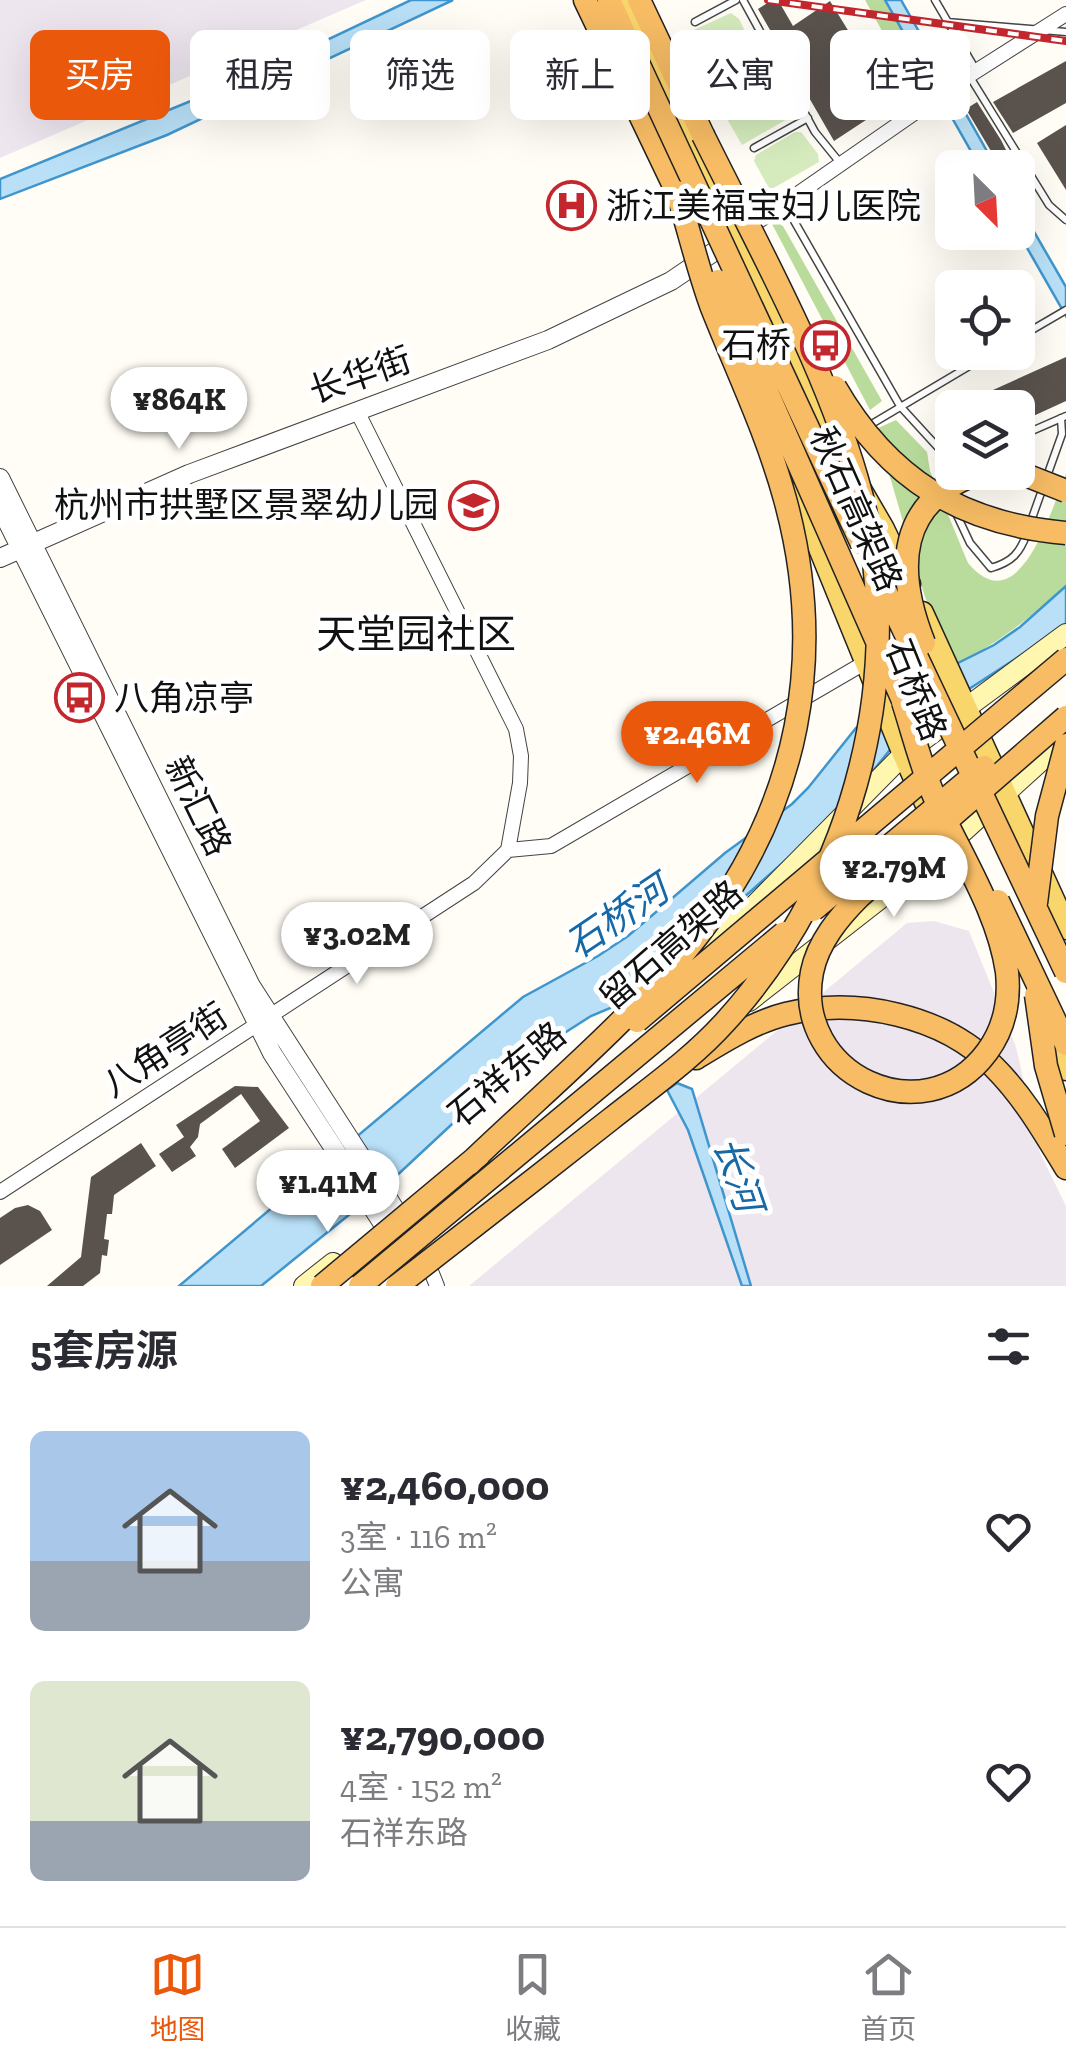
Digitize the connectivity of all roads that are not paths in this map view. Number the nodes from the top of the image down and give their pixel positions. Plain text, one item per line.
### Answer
1 (573, 0) edge
2 (585, 0) edge
3 (608, 0) edge
4 (623, 0) edge
5 (639, 0) edge
6 (739, 0) edge
7 (934, 0) edge
8 (1066, 14) edge
9 (695, 22) dead end
10 (948, 22) junction
11 (1044, 28) junction
12 (758, 30) edge
13 (951, 30) edge
14 (1066, 32) edge
15 (970, 75) edge
16 (970, 78) edge
17 (804, 120) edge
18 (809, 120) edge
19 (909, 120) edge
20 (754, 148) dead end
21 (842, 165) junction
22 (677, 192) junction
23 (785, 204) junction
24 (1066, 220) edge
25 (734, 238) junction
26 (698, 262) junction
27 (784, 297) junction
28 (1066, 310) edge
29 (1035, 328) edge
30 (962, 370) edge
31 (900, 406) junction
32 (357, 411) junction
33 (1063, 417) edge
34 (1035, 430) edge
35 (935, 444) edge
36 (836, 448) junction
37 (0, 478) edge
38 (1035, 479) edge
39 (945, 490) edge
40 (946, 490) edge
41 (1066, 491) edge
42 (0, 507) edge
43 (1066, 533) edge
44 (27, 546) junction
45 (0, 558) edge
46 (1066, 634) edge
47 (1066, 648) edge
48 (1066, 659) edge
49 (866, 662) junction
50 (1066, 699) edge
51 (903, 702) junction
52 (963, 702) junction
53 (1066, 717) edge
54 (1066, 742) edge
55 (903, 751) junction
56 (969, 764) junction
57 (1005, 796) junction
58 (887, 807) junction
59 (946, 847) junction
60 (508, 850) junction
61 (1066, 928) edge
62 (1066, 972) edge
63 (264, 1021) junction
64 (1066, 1044) edge
65 (1066, 1069) edge
66 (663, 1078) junction
67 (1066, 1134) edge
68 (468, 1164) junction
69 (1066, 1168) edge
70 (0, 1192) edge
71 (384, 1209) junction
72 (434, 1279) edge
73 (304, 1286) edge
74 (322, 1286) edge
75 (360, 1286) edge
76 (396, 1286) edge
77 (412, 1286) edge

1 - 26 main road, 石桥路
2 - 22 highway, 秋石高架路
3 - 56 highway, 秋石高架路, bridge
4 - 25 main road, 石桥路
5 - 27 highway, bridge
6 - 9 lane
6 - 12 lane
7 - 10 lane
8 - 11 street
10 - 11 lane
10 - 13 lane
11 - 14 lane
11 - 15 street
16 - 24 lane
17 - 20 lane
18 - 21 lane
19 - 21 street
21 - 23 street
22 - 51 highway, 秋石高架路, bridge
22 - 68 highway, bridge
23 - 25 street
23 - 31 lane
25 - 26 street, 长华街
25 - 36 main road, 石桥路
26 - 32 street, 长华街
26 - 49 main road, 石桥路
27 - 43 highway, bridge
27 - 66 highway, bridge
28 - 29 lane
30 - 31 lane
31 - 35 lane
31 - 36 lane
32 - 44 street, 长华街
32 - 60 street
33 - 34 lane
33 - 40 lane
36 - 52 main road, 石桥路
37 - 44 street, 新汇路
38 - 41 highway, bridge
39 - 56 highway, bridge
42 - 44 street, 新汇路
44 - 45 street, 长华街
44 - 63 street, 新汇路
46 - 52 main road, 石祥东路
47 - 58 highway, bridge
48 - 58 highway, 留石高架路, bridge
49 - 55 main road, 石桥路
49 - 60 street
50 - 75 highway, 留石高架路, bridge
51 - 53 highway, bridge
51 - 64 highway, 秋石高架路, bridge
52 - 55 main road, 石祥东路
52 - 57 main road, 石桥路
54 - 57 main road
54 - 67 highway, bridge
55 - 59 main road, 石桥路
55 - 71 main road, 石祥东路
56 - 62 highway, 秋石高架路, bridge
57 - 59 main road
57 - 61 main road, 石桥路
58 - 68 highway, 留石高架路, bridge
59 - 65 main road, 石桥路
59 - 72 main road
60 - 63 street, 八角亭街
63 - 70 street, 八角亭街
63 - 71 street, 新汇路
66 - 69 highway, bridge
66 - 76 highway, bridge
68 - 74 highway, 留石高架路, bridge
71 - 72 street, 新汇路
71 - 73 main road, 石祥东路
72 - 77 main road

